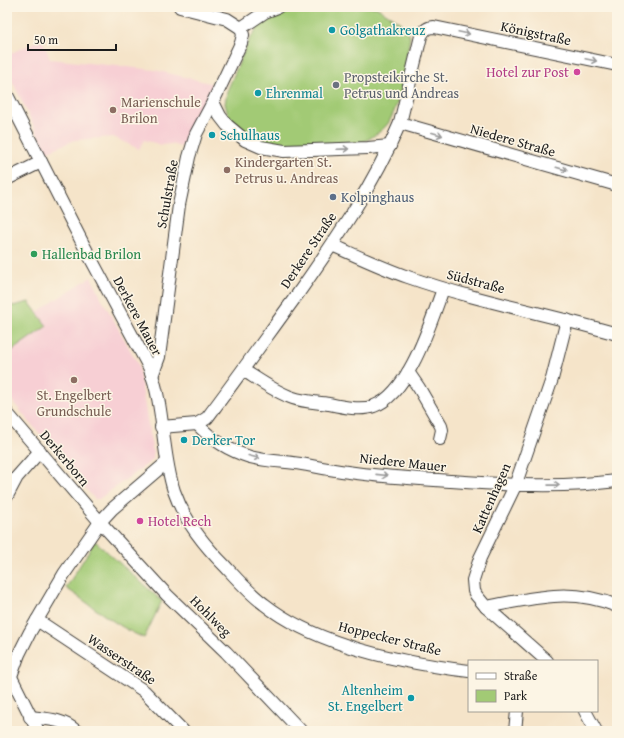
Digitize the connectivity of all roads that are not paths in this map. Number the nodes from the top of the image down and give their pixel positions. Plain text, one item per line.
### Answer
1 (180, 7) edge
2 (278, 7) edge
3 (241, 28) junction
4 (426, 29) joint
5 (617, 65) edge
6 (7, 95) edge
7 (213, 102) junction
8 (400, 123) junction
9 (390, 146) junction
10 (41, 162) junction
11 (7, 179) edge
12 (617, 185) edge
13 (332, 244) junction
14 (443, 289) junction
15 (567, 320) junction
16 (617, 334) edge
17 (243, 370) junction
18 (408, 372) junction
19 (152, 376) junction
20 (7, 413) edge
21 (197, 424) junction
22 (161, 427) junction
23 (440, 439) dead end
24 (40, 451) junction
25 (167, 462) junction
26 (617, 480) edge
27 (515, 486) junction
28 (175, 492) joint
29 (7, 496) edge
30 (100, 522) junction
31 (617, 606) edge
32 (486, 607) junction
33 (36, 620) junction
34 (546, 660) edge
35 (468, 671) edge
36 (9, 682) edge
37 (517, 712) edge
38 (586, 712) edge
39 (30, 717) junction
40 (38, 731) edge
41 (76, 731) edge
42 (183, 731) edge
43 (301, 731) edge
44 (515, 731) edge
45 (596, 731) edge

1 - 3 street
2 - 3 street
3 - 7 street, Schulstraße
4 -> 5 street, Königstraße
4 - 8 street, Derkere Straße
6 - 10 street, Derkere Mauer
7 -> 9 street
7 - 19 street, Schulstraße
8 - 9 street, Derkere Straße
8 -> 12 street, Niedere Straße
9 - 13 street, Derkere Straße
10 - 11 street
10 - 19 street, Derkere Mauer
13 - 14 street, Südstraße
13 - 17 street, Derkere Straße
14 - 15 street, Südstraße
14 - 18 street
15 - 16 street, Südstraße
15 - 27 street, Kattenhagen
17 - 18 street
17 - 21 street, Derkere Straße
18 - 23 street
19 - 22 street, Derkere Mauer
20 - 24 street, Derkerborn
21 - 22 street
21 -> 27 street, Niedere Mauer
22 - 25 street, Derkere Mauer
24 - 29 street
24 - 30 street, Derkerborn
25 - 28 street, Derkere Mauer
25 - 30 street
27 -> 26 street, Niedere Mauer
27 - 32 street, Kattenhagen
28 - 35 street, Hoppecker Straße
30 - 33 street
30 - 43 street, Hohlweg
31 - 32 street
32 - 34 street, Kattenhagen
33 - 36 street
33 - 42 street, Wasserstraße
36 - 39 street
37 - 44 street
38 - 45 street
39 - 40 street
39 - 41 street

